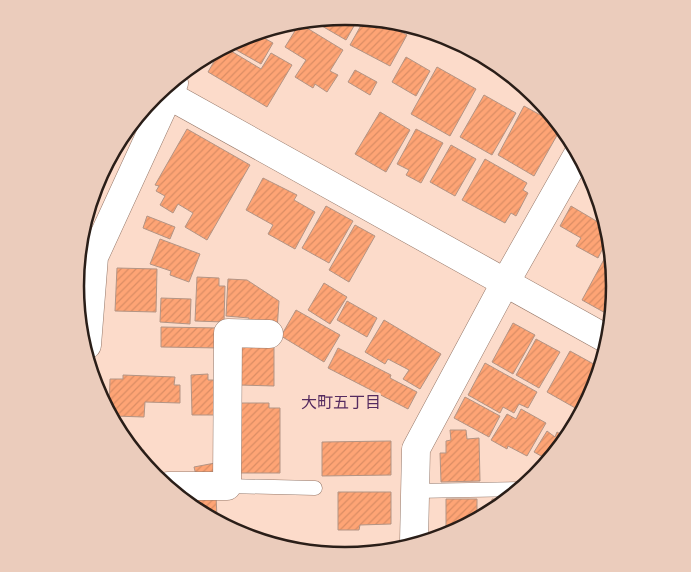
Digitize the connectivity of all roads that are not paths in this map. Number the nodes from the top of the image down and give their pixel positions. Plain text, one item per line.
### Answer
1 (171, 92) edge
2 (162, 100) edge
3 (574, 161) edge
4 (88, 259) edge
5 (504, 283) junction
6 (88, 326) edge
7 (269, 334) dead end
8 (601, 336) edge
9 (178, 486) edge
10 (227, 486) junction
11 (315, 488) dead end
12 (510, 488) edge
13 (415, 491) junction
14 (414, 538) edge

1 - 5 street
2 - 4 street
3 - 5 street
4 - 6 street
5 - 8 street
5 - 13 street
7 - 10 street
9 - 10 street
10 - 11 lane
12 - 13 lane
13 - 14 street

